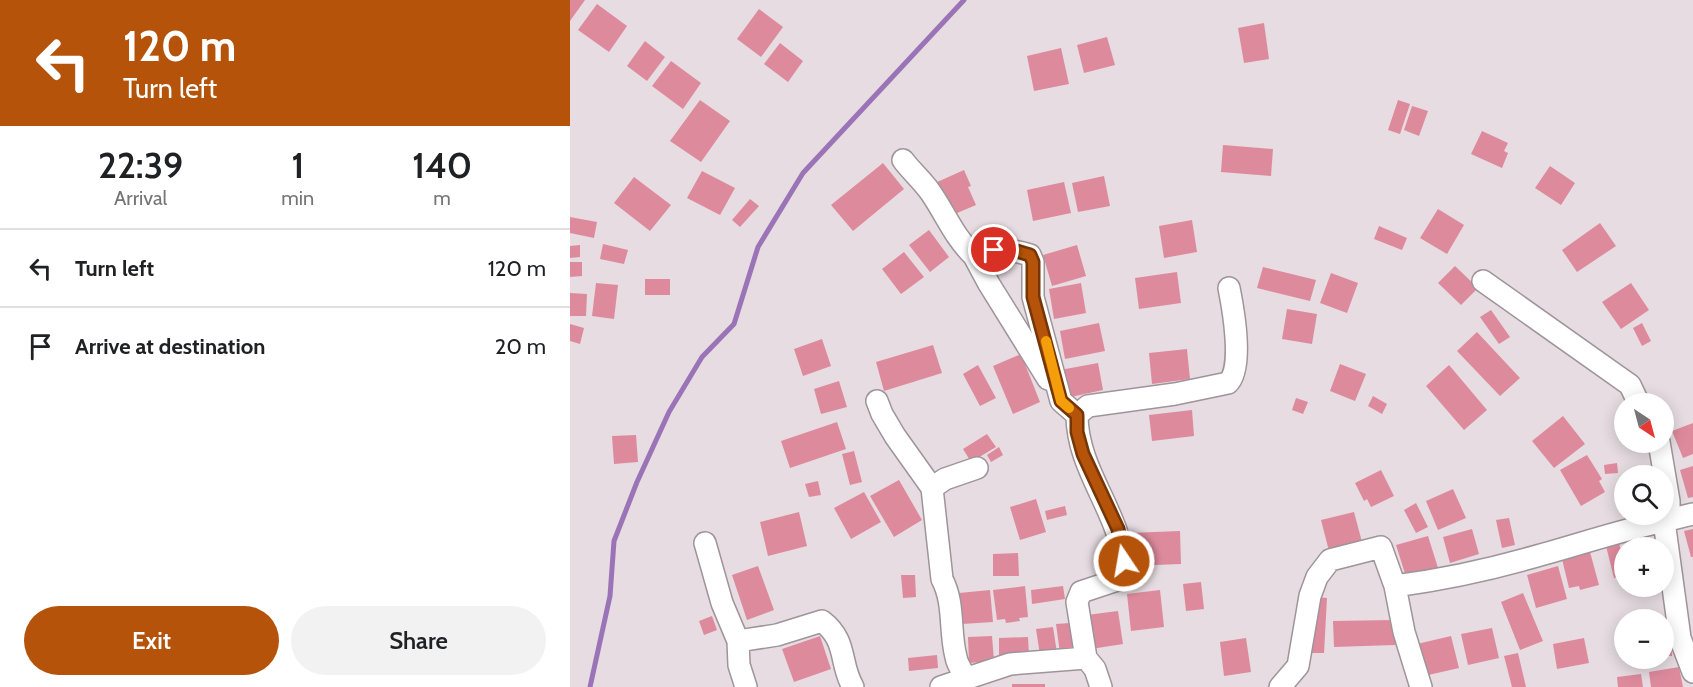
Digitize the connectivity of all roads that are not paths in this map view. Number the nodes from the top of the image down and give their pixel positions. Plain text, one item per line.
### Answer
1 (903, 160) dead end
2 (975, 256) junction
3 (1483, 280) dead end
4 (1229, 288) dead end
5 (1634, 393) edge
6 (878, 401) dead end
7 (1069, 408) junction
8 (978, 468) dead end
9 (932, 488) junction
10 (1693, 514) edge
11 (1674, 519) edge
12 (1647, 525) edge
13 (1664, 525) edge
14 (705, 543) dead end
15 (1395, 586) junction
16 (738, 642) junction
17 (1086, 658) junction
18 (1693, 672) edge
19 (966, 678) junction
20 (746, 687) edge
21 (853, 687) edge
22 (941, 687) edge
23 (1101, 687) edge
24 (1280, 687) edge
25 (1421, 687) edge

1 - 2 street
2 - 7 street
2 - 7 street
3 - 5 street
4 - 7 street
6 - 9 street
7 - 17 street
8 - 9 street
9 - 19 street
10 - 11 street
12 - 15 street
13 - 18 street
14 - 16 street
15 - 24 street
15 - 25 street
16 - 20 street
16 - 21 street
17 - 19 street
17 - 23 street
19 - 22 street

